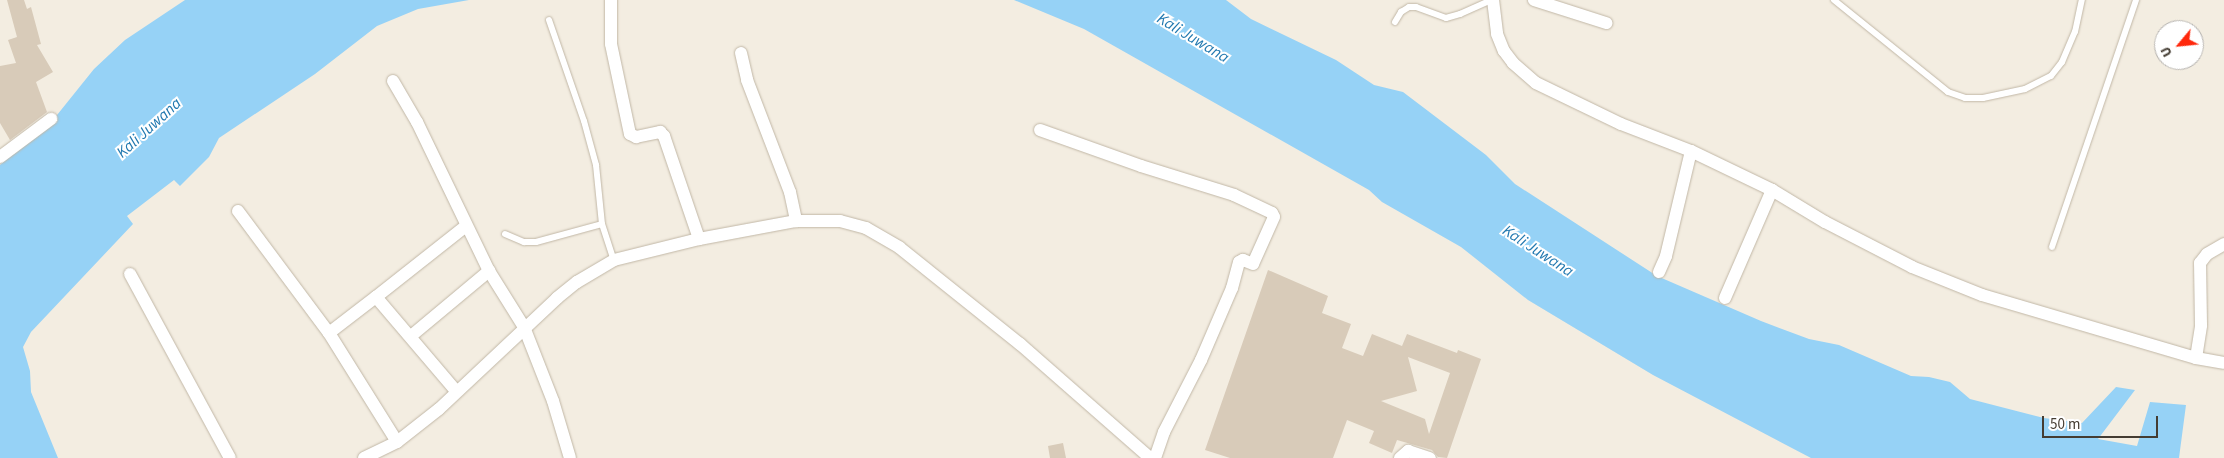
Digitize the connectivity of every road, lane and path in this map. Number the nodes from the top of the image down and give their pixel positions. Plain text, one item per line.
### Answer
1 (610, 0) edge
2 (1493, 0) edge
3 (1534, 0) edge
4 (1834, 0) edge
5 (2082, 0) edge
6 (2136, 0) edge
7 (549, 20) dead end
8 (1395, 22) dead end
9 (1606, 23) dead end
10 (741, 52) dead end
11 (392, 80) dead end
12 (51, 119) dead end
13 (1040, 130) dead end
14 (1691, 151) junction
15 (0, 157) edge
16 (1772, 190) junction
17 (238, 211) dead end
18 (796, 221) junction
19 (602, 224) junction
20 (466, 226) junction
21 (505, 234) dead end
22 (699, 240) junction
23 (2224, 244) edge
24 (2052, 247) dead end
25 (614, 260) junction
26 (489, 271) junction
27 (1659, 272) dead end
28 (130, 274) dead end
29 (376, 297) junction
30 (1725, 298) dead end
31 (524, 327) junction
32 (329, 333) junction
33 (411, 336) junction
34 (2196, 358) junction
35 (2224, 363) edge
36 (456, 391) junction
37 (397, 442) junction
38 (372, 457) edge
39 (230, 458) edge
40 (570, 458) edge
41 (1150, 458) edge
42 (1155, 458) edge
43 (1400, 458) edge
44 (1430, 458) edge

1 - 22 street
2 - 8 lane
2 - 14 street
3 - 9 street
4 - 5 lane
6 - 24 lane
7 - 19 lane
10 - 18 street
11 - 20 street
12 - 15 street
13 - 42 street
14 - 16 street
14 - 27 street
16 - 30 street
16 - 34 street
17 - 32 street
18 - 22 street
18 - 41 street
19 - 21 lane
19 - 25 lane
20 - 26 street
20 - 29 street
22 - 25 street
23 - 34 street
25 - 31 street
26 - 31 street
26 - 33 street
28 - 39 street
29 - 32 street
29 - 33 street
31 - 36 street
31 - 40 street
32 - 37 street
33 - 36 street
34 - 35 street
36 - 37 street
37 - 38 street
43 - 44 street

